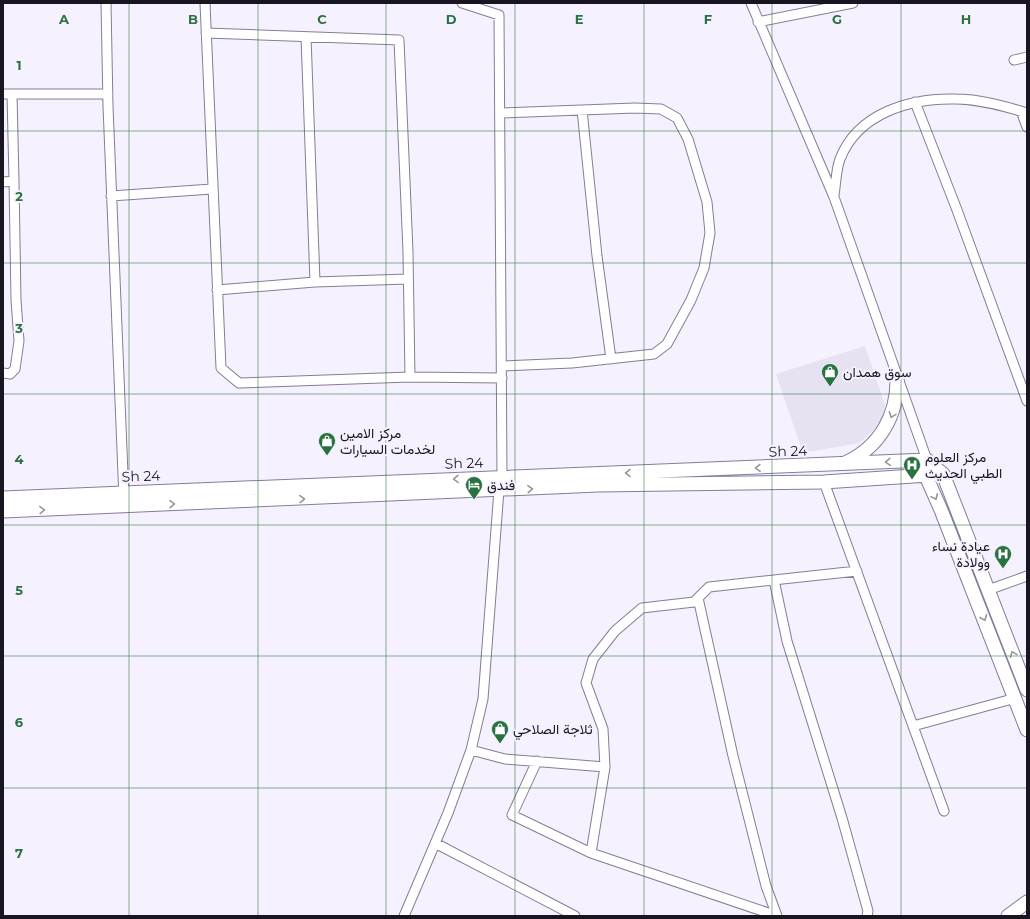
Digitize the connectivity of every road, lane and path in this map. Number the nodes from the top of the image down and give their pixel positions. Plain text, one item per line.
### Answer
1 (106, 3) edge
2 (205, 3) edge
3 (462, 3) edge
4 (751, 3) edge
5 (853, 3) edge
6 (758, 22) junction
7 (206, 33) junction
8 (306, 37) junction
9 (1027, 57) edge
10 (1014, 60) dead end
11 (7, 94) edge
12 (108, 94) junction
13 (915, 102) junction
14 (582, 110) junction
15 (1024, 112) edge
16 (500, 113) junction
17 (1027, 127) edge
18 (3, 182) edge
19 (14, 182) junction
20 (212, 189) junction
21 (112, 196) junction
22 (834, 197) junction
23 (408, 279) junction
24 (315, 282) junction
25 (217, 290) junction
26 (611, 359) junction
27 (502, 366) junction
28 (3, 373) edge
29 (410, 377) junction
30 (897, 377) junction
31 (502, 378) junction
32 (1027, 401) edge
33 (927, 460) junction
34 (841, 465) junction
35 (943, 474) junction
36 (926, 476) junction
37 (502, 478) junction
38 (824, 482) junction
39 (499, 490) junction
40 (123, 493) junction
41 (3, 498) edge
42 (125, 506) junction
43 (3, 511) edge
44 (857, 571) junction
45 (1027, 576) edge
46 (774, 580) junction
47 (988, 590) junction
48 (698, 598) junction
49 (1027, 690) edge
50 (1016, 698) junction
51 (913, 726) junction
52 (1027, 730) edge
53 (472, 750) junction
54 (537, 761) junction
55 (605, 767) junction
56 (944, 811) dead end
57 (435, 843) junction
58 (591, 853) junction
59 (1027, 902) edge
60 (404, 916) edge
61 (575, 916) edge
62 (777, 916) edge
63 (867, 916) edge
64 (1008, 916) edge

1 - 12 street
2 - 7 street
3 - 16 street
4 - 6 street
5 - 6 street
6 - 22 street
7 - 8 street
7 - 20 street
8 - 23 street
8 - 24 street
9 - 10 street
11 - 12 street
11 - 19 street
12 - 21 street
13 - 15 street
13 - 22 street
13 - 32 street
14 - 16 street
14 - 26 street
14 - 26 street
15 - 17 street
16 - 27 street
18 - 19 street
19 - 28 street
20 - 21 street
20 - 25 street
21 - 40 street
22 - 30 street
23 - 24 street
23 - 29 street
24 - 25 street
25 - 29 street
26 - 27 street
27 - 31 street
29 - 31 street
30 - 33 street
30 -> 34 street
31 - 37 street
33 -> 34 street, Sh 24
33 - 35 street
33 - 36 street
34 -> 37 street, Sh 24
35 - 36 street, Sh 24
35 - 47 street
36 - 38 street, Sh 24
36 -> 50 street
37 -> 40 street, Sh 24
39 -> 38 street, Sh 24
38 - 44 street
42 -> 39 street, Sh 24
39 - 53 street
40 - 41 street, Sh 24
40 - 42 street
43 -> 42 street, Sh 24
44 - 46 street
44 - 51 street
45 - 47 street
46 - 48 street
46 - 63 street
49 -> 47 street
48 - 55 street
48 - 62 street
50 - 51 street
50 - 52 street
51 - 56 street
53 - 54 street
53 - 57 street
54 - 55 street
54 - 58 street
55 - 58 street
57 - 60 street
57 - 61 street
58 - 62 street
59 - 64 street

